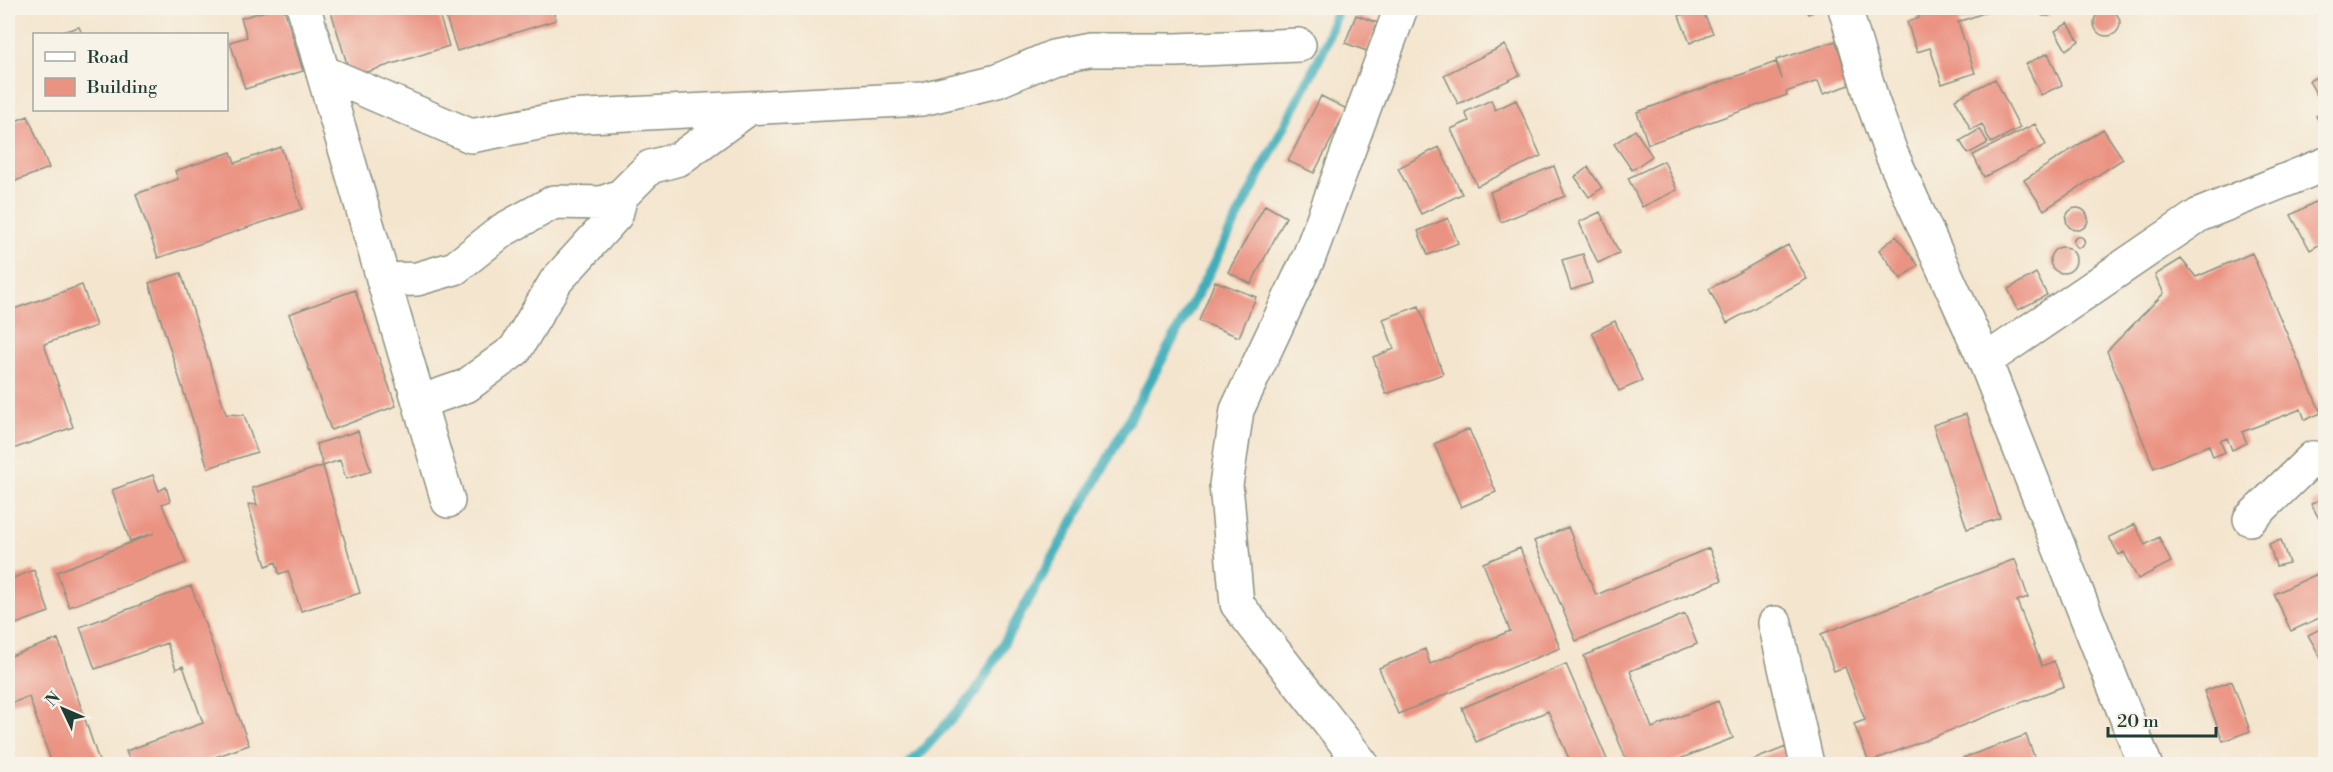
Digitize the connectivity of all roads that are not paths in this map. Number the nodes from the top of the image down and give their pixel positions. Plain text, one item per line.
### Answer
1 (304, 8) edge
2 (1401, 8) edge
3 (1845, 8) edge
4 (1299, 45) dead end
5 (323, 72) junction
6 (748, 108) junction
7 (2325, 164) edge
8 (621, 196) junction
9 (383, 280) junction
10 (1985, 362) junction
11 (419, 402) junction
12 (2325, 463) edge
13 (448, 501) dead end
14 (2250, 519) dead end
15 (1775, 623) dead end
16 (1362, 765) edge
17 (1808, 765) edge
18 (2145, 765) edge

1 - 5 street
2 - 16 street
3 - 10 street
4 - 6 street
5 - 6 street
5 - 9 street
6 - 8 street
7 - 10 street
8 - 9 street
8 - 11 street
9 - 11 street
10 - 18 street
11 - 13 street
12 - 14 street
15 - 17 street

